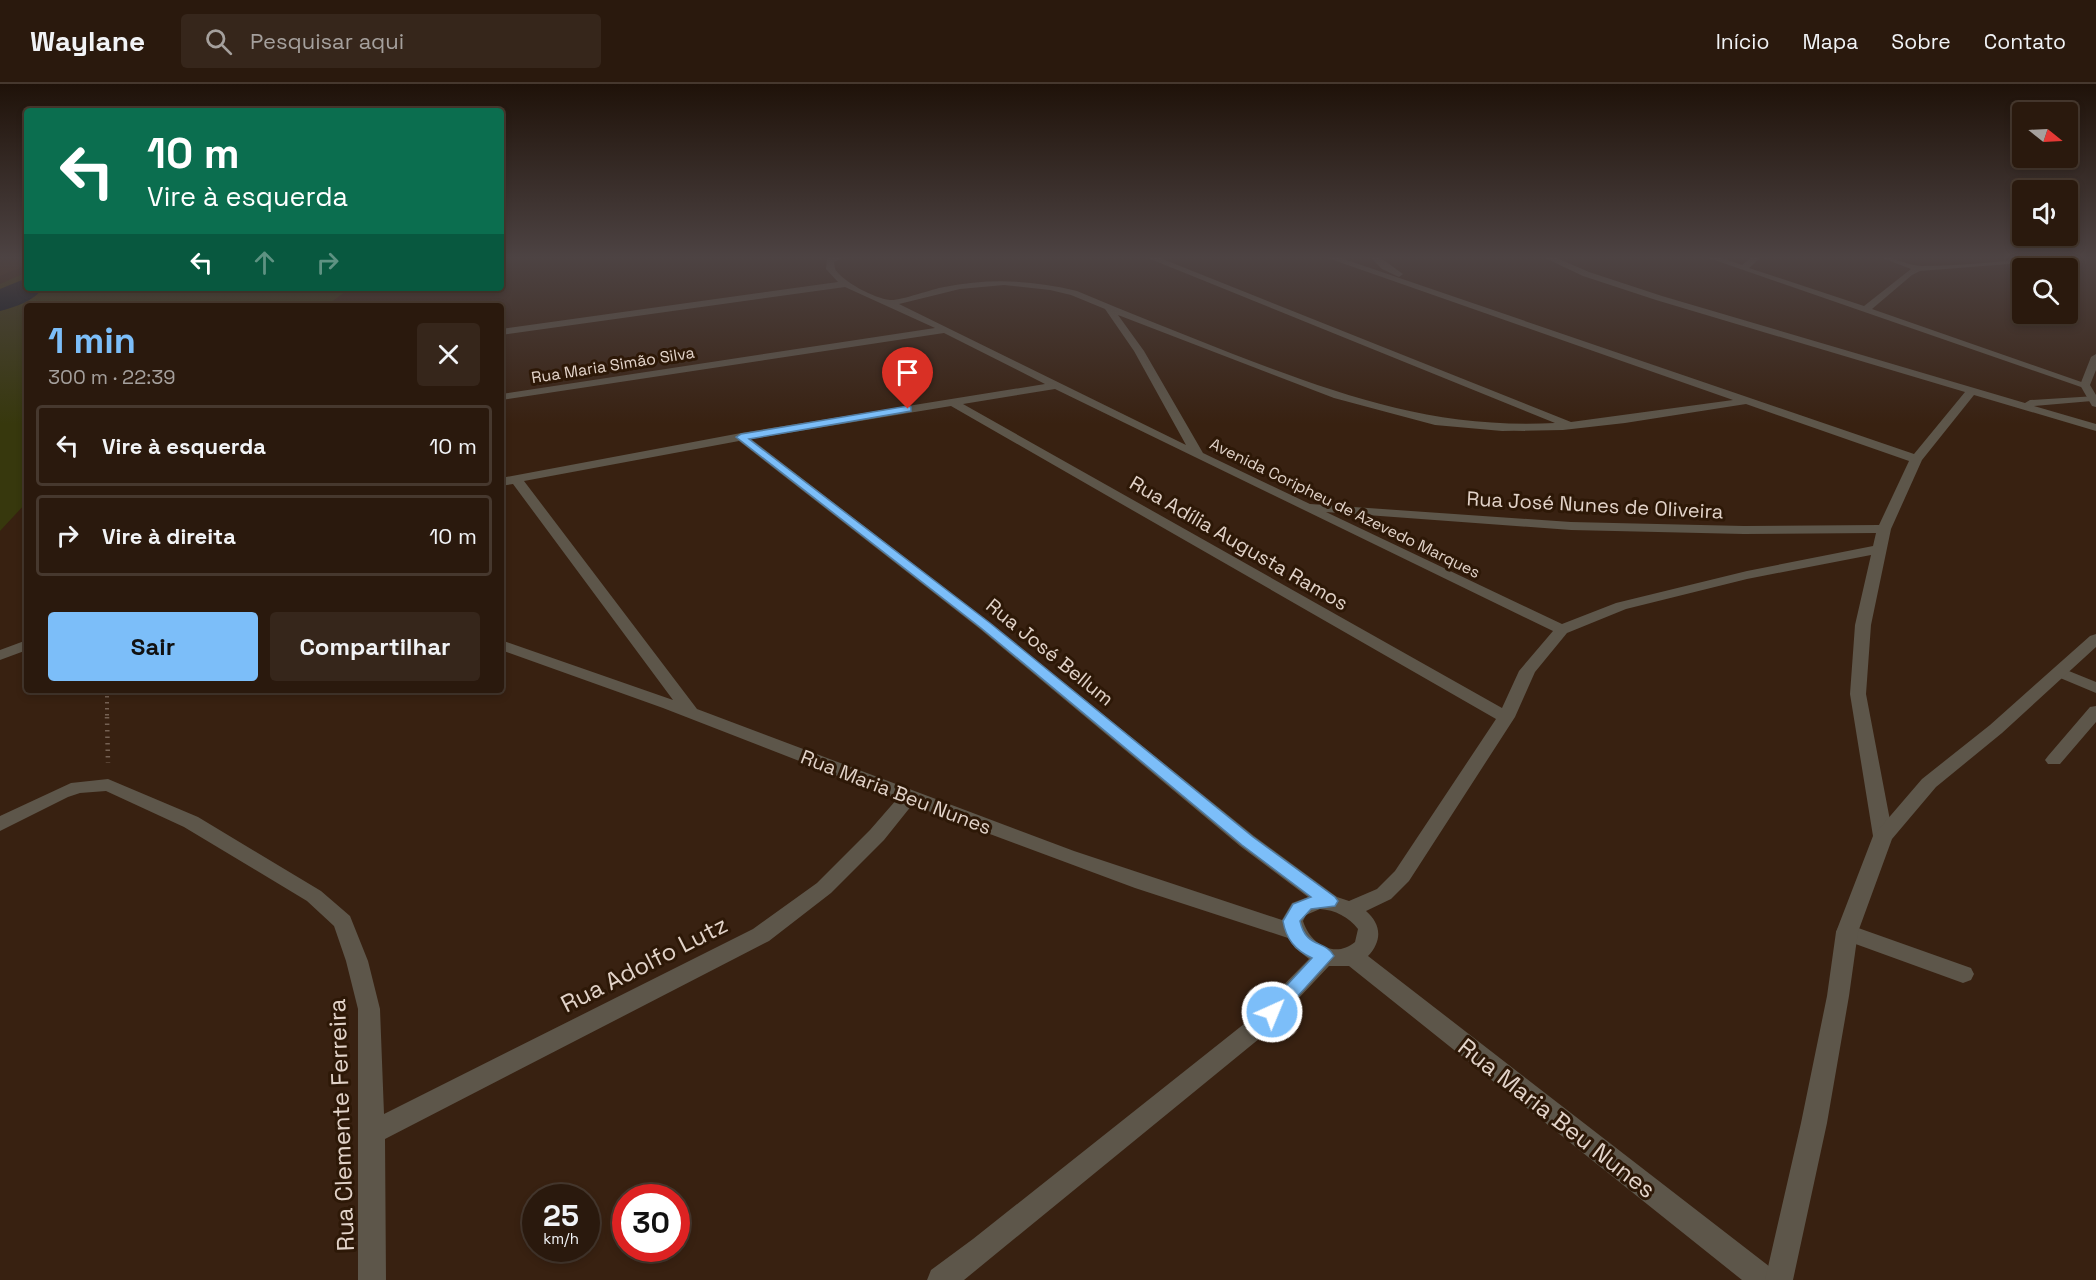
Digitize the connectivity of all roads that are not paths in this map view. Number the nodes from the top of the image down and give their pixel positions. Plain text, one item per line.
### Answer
1 (646, 312) edge
2 (908, 312) edge
3 (1111, 312) edge
4 (1120, 312) edge
5 (1286, 312) edge
6 (1488, 312) edge
7 (1707, 312) edge
8 (1870, 312) edge
9 (944, 330) junction
10 (504, 332) edge
11 (2096, 357) edge
12 (1057, 385) junction
13 (2085, 385) junction
14 (1972, 392) junction
15 (504, 397) edge
16 (1746, 401) junction
17 (2094, 401) edge
18 (952, 402) junction
19 (2015, 403) junction
20 (2096, 426) edge
21 (1572, 427) junction
22 (741, 437) junction
23 (1198, 456) junction
24 (1916, 459) junction
25 (509, 481) edge
26 (1305, 506) junction
27 (1884, 529) junction
28 (1881, 549) junction
29 (1562, 630) junction
30 (2096, 639) edge
31 (24, 646) edge
32 (504, 646) edge
33 (0, 655) edge
34 (2059, 672) junction
35 (2096, 688) edge
36 (2096, 711) edge
37 (691, 712) junction
38 (1506, 717) junction
39 (2054, 760) dead end
40 (908, 798) junction
41 (0, 824) edge
42 (1883, 836) junction
43 (1329, 901) junction
44 (1351, 909) junction
45 (1294, 932) junction
46 (1846, 932) junction
47 (1325, 956) junction
48 (1351, 956) junction
49 (1963, 974) dead end
50 (372, 1133) junction
51 (372, 1280) edge
52 (941, 1280) edge
53 (1764, 1280) edge
54 (1779, 1280) edge

1 - 10 street
2 - 9 street, Avenida Coripheu de Azevedo Marques
3 - 23 street
4 - 21 street
5 - 21 street
6 - 16 street
7 - 14 street
8 - 13 street
9 - 12 street, Avenida Coripheu de Azevedo Marques
9 - 15 street, Rua Maria Simão Silva
11 - 13 street
12 - 18 street
12 - 23 street, Avenida Coripheu de Azevedo Marques
13 - 17 street
14 - 19 street
14 - 24 street
16 - 21 street
16 - 24 street
17 - 19 street
18 - 22 street
18 - 38 street, Rua Adília Augusta Ramos
19 - 20 street
22 - 25 street
22 - 43 street, Rua José Bellum
23 - 26 street, Avenida Coripheu de Azevedo Marques
24 - 27 street
25 - 37 street
26 - 27 street, Rua José Nunes de Oliveira
26 - 29 street, Avenida Coripheu de Azevedo Marques
27 - 28 street
28 - 29 street
28 - 42 street
29 - 38 street
30 - 34 street
31 - 33 street
32 - 37 street, Rua Maria Beu Nunes
34 - 35 street
34 - 42 street
36 - 39 street
37 - 40 street, Rua Maria Beu Nunes
38 - 44 street
40 - 45 street, Rua Maria Beu Nunes
40 - 50 street, Rua Adolfo Lutz
41 - 50 street, Rua Clemente Ferreira
42 - 46 street
43 - 44 street
43 - 45 street
44 - 48 street
45 - 47 street
46 - 49 street
46 - 54 street
47 - 48 street
47 - 52 street
48 - 53 street, Rua Maria Beu Nunes
50 - 51 street, Rua Clemente Ferreira

